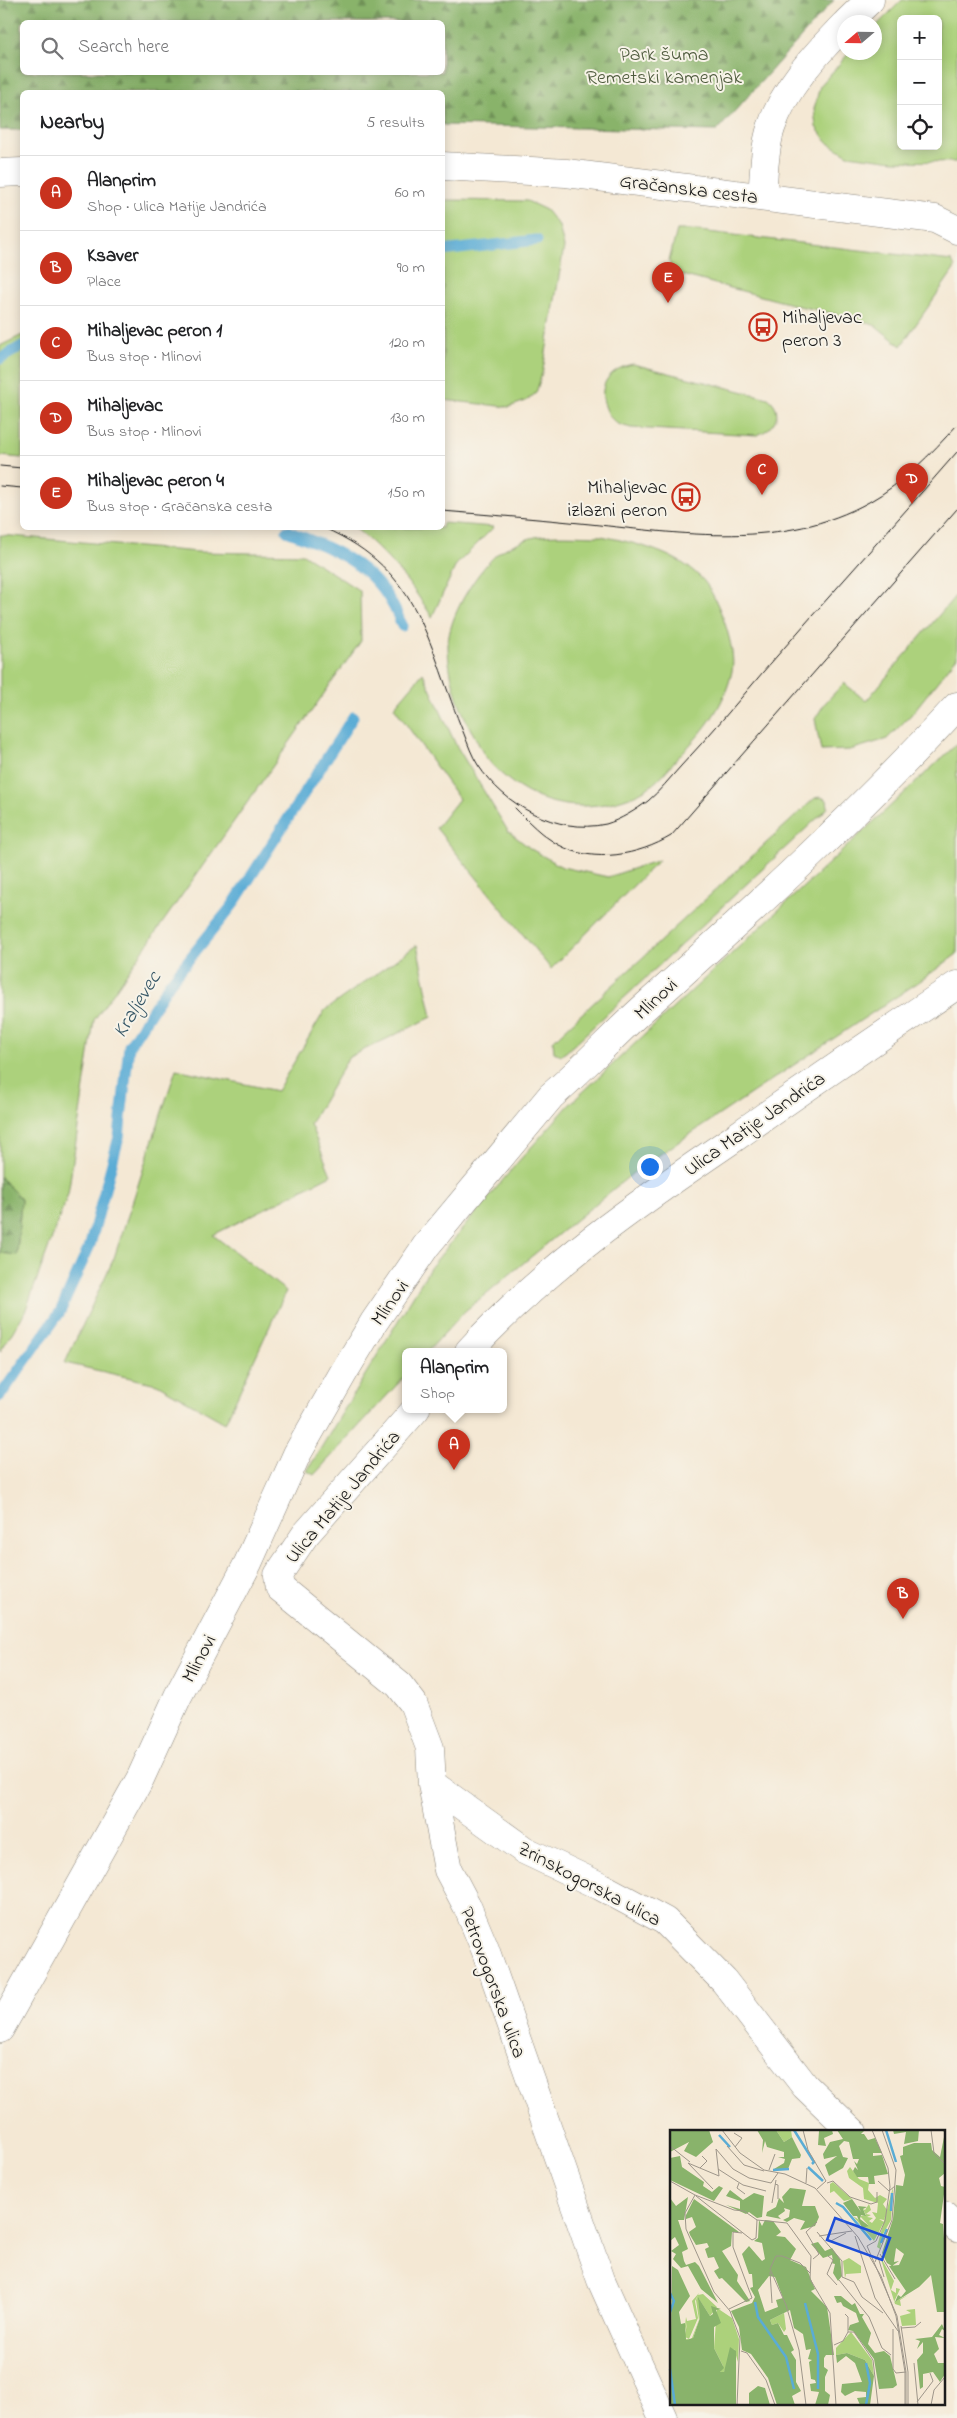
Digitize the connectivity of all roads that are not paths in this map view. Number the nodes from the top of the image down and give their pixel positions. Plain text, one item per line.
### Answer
1 (870, 0) edge
2 (854, 15) edge
3 (837, 32) edge
4 (445, 166) edge
5 (20, 172) edge
6 (0, 174) edge
7 (762, 197) junction
8 (950, 220) edge
9 (957, 706) edge
10 (957, 984) edge
11 (472, 1348) edge
12 (413, 1413) edge
13 (280, 1588) joint
14 (432, 1784) junction
15 (0, 2029) edge
16 (851, 2130) edge
17 (944, 2216) edge
18 (957, 2228) edge
19 (663, 2418) edge

1 - 2 street
3 - 7 street
4 - 7 street, Gračanska cesta
5 - 6 street
7 - 8 street, Gračanska cesta
9 - 15 street, Mlinovi
10 - 11 street, Ulica Matije Jandrića
12 - 13 street, Ulica Matije Jandrića
13 - 14 street, Petrovogorska ulica
14 - 16 street, Zrinskogorska ulica
14 - 19 street, Petrovogorska ulica
17 - 18 street

